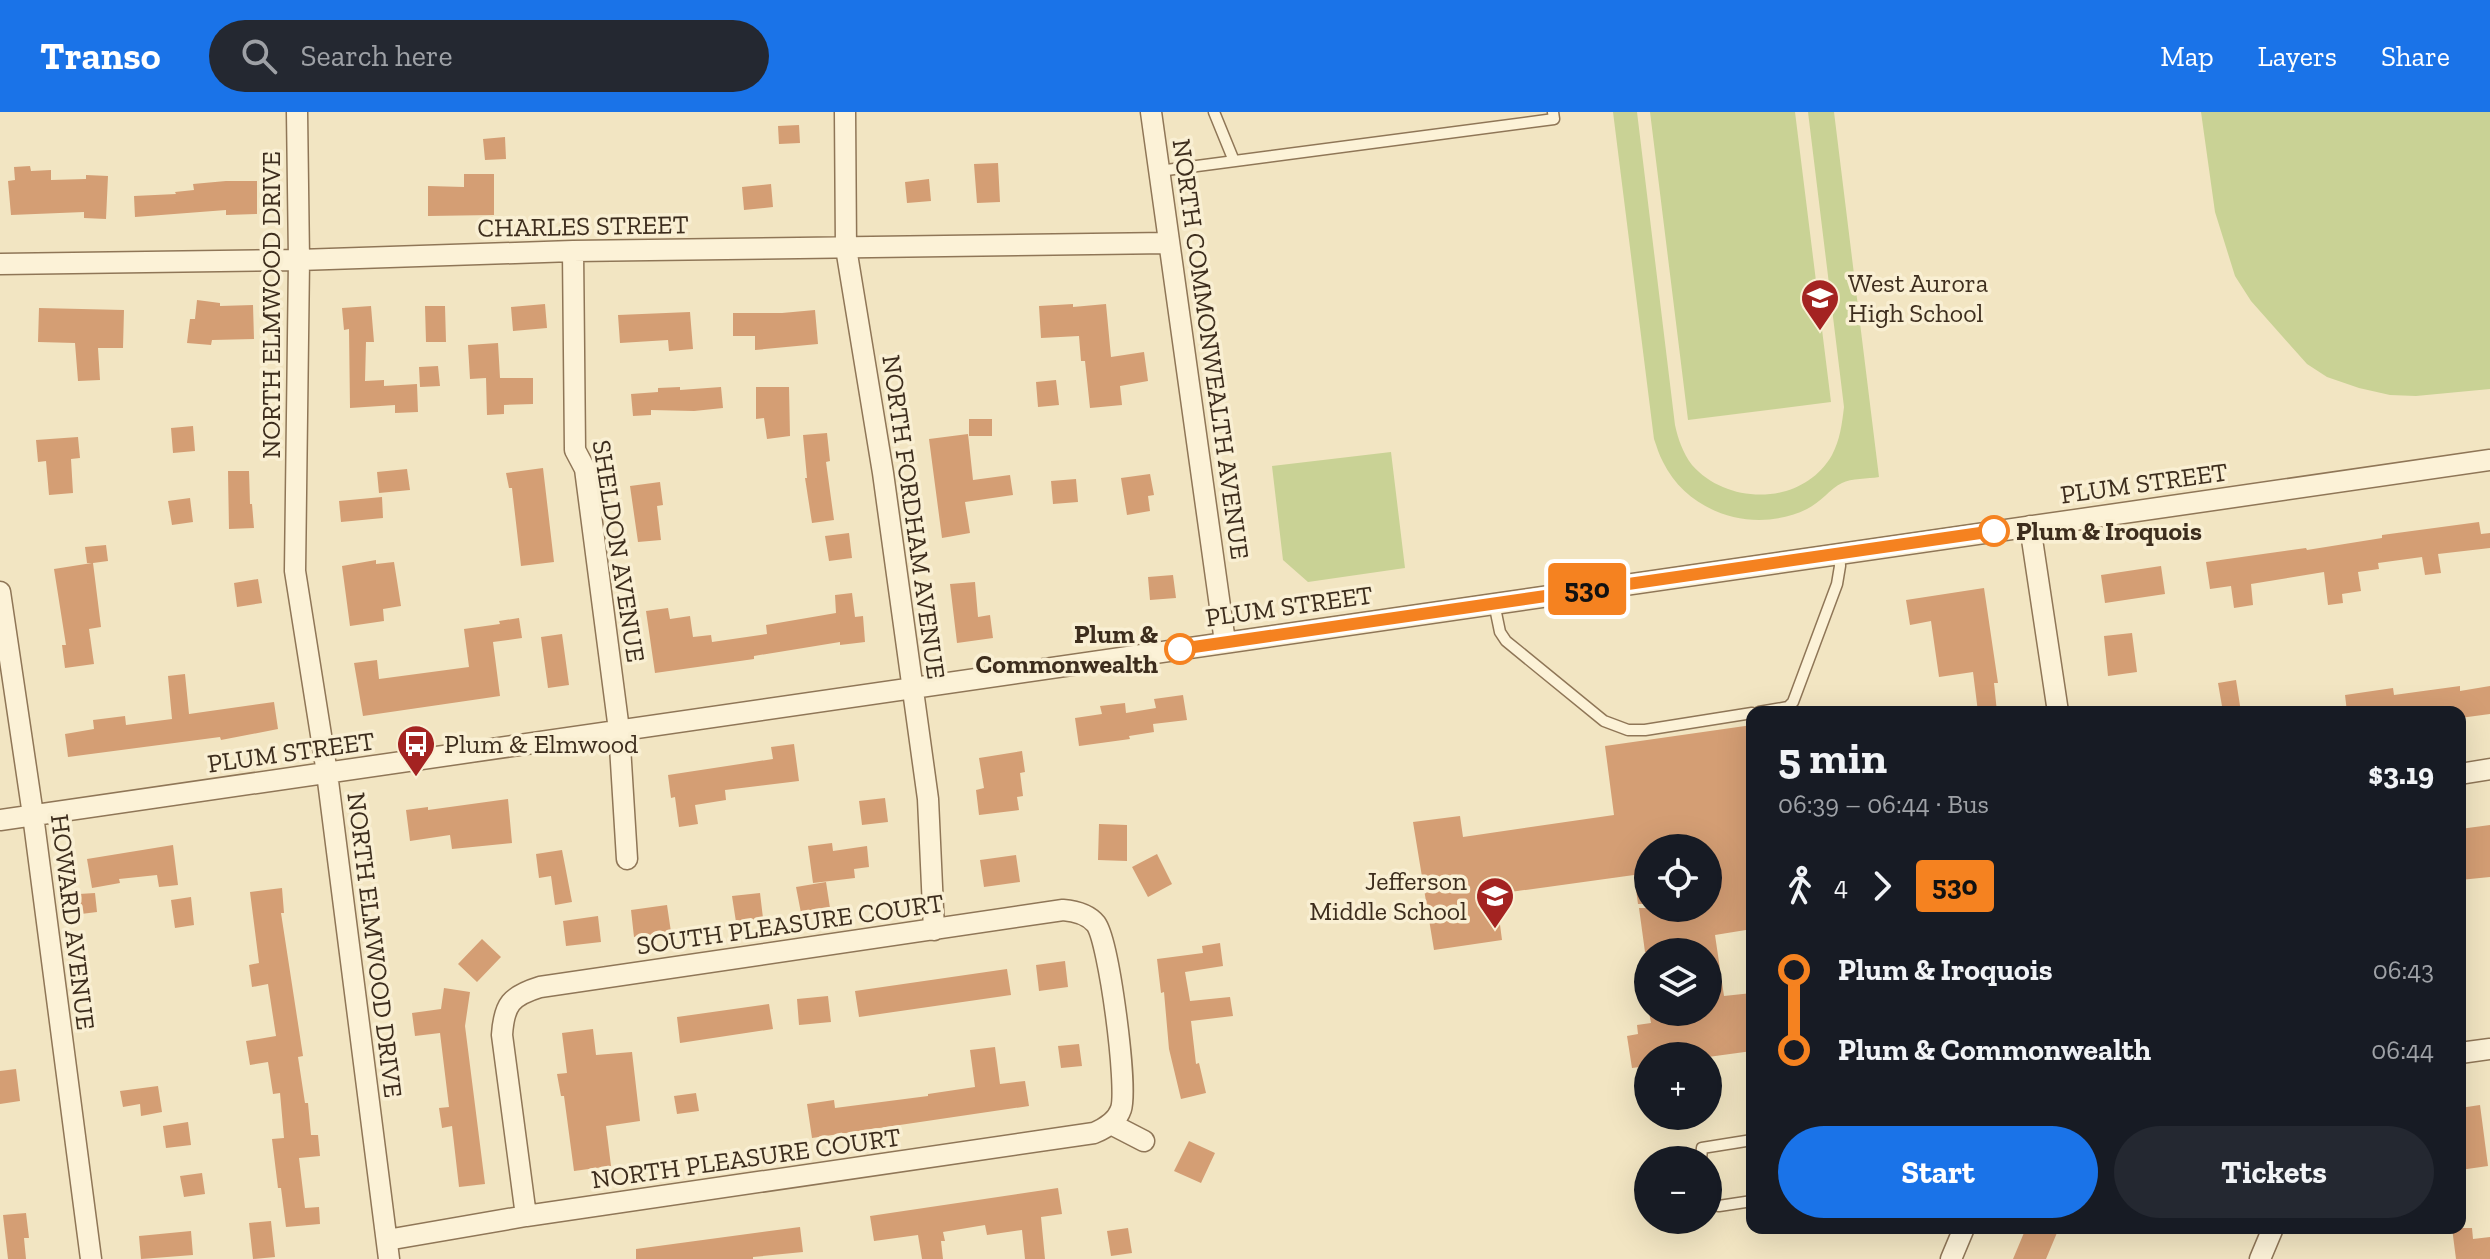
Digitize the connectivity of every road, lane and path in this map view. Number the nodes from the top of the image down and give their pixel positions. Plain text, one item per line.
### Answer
1 (297, 112) edge
2 (845, 112) edge
3 (1151, 112) edge
4 (1214, 112) edge
5 (1553, 112) edge
6 (1234, 161) junction
7 (1159, 171) junction
8 (1168, 243) junction
9 (846, 248) junction
10 (573, 251) junction
11 (299, 260) junction
12 (0, 264) edge
13 (2490, 460) edge
14 (2030, 526) junction
15 (1839, 553) junction
16 (0, 592) edge
17 (1494, 603) junction
18 (1225, 642) junction
19 (913, 688) junction
20 (1791, 706) edge
21 (2057, 706) edge
22 (1746, 714) edge
23 (619, 730) junction
24 (2490, 769) edge
25 (327, 773) junction
26 (2466, 773) edge
27 (33, 815) junction
28 (0, 820) edge
29 (627, 859) dead end
30 (934, 930) junction
31 (2490, 1049) edge
32 (2466, 1052) edge
33 (1111, 1124) junction
34 (1144, 1141) dead end
35 (1746, 1141) edge
36 (1714, 1146) edge
37 (1746, 1202) edge
38 (1722, 1206) edge
39 (526, 1216) junction
40 (1961, 1234) edge
41 (2270, 1234) edge
42 (388, 1249) edge
43 (91, 1259) edge
44 (1951, 1259) edge
45 (2260, 1259) edge

1 - 11 street, NORTH ELMWOOD DRIVE
2 - 9 street, NORTH FORDHAM AVENUE
3 - 7 street, NORTH COMMONWEALTH AVENUE
4 - 6 lane
5 - 6 lane
6 - 7 lane
7 - 8 street, NORTH COMMONWEALTH AVENUE
8 - 9 street, CHARLES STREET
8 - 18 street, NORTH COMMONWEALTH AVENUE
9 - 10 street, CHARLES STREET
9 - 19 street, NORTH FORDHAM AVENUE
10 - 11 street, CHARLES STREET
10 - 23 street, SHELDON AVENUE
11 - 12 street, CHARLES STREET
11 - 25 street, NORTH ELMWOOD DRIVE
13 - 14 street, PLUM STREET
14 - 15 street, PLUM STREET
14 - 21 street
15 - 17 street, PLUM STREET
15 - 20 lane
16 - 27 street, HOWARD AVENUE
17 - 18 street, PLUM STREET
17 - 22 lane
18 - 19 street, PLUM STREET
19 - 23 street, PLUM STREET
19 - 30 street, NORTH FORDHAM AVENUE
23 - 25 street, PLUM STREET
23 - 29 street, SHELDON AVENUE
24 - 26 street
25 - 27 street, PLUM STREET
25 - 42 street, NORTH ELMWOOD DRIVE
27 - 28 street, PLUM STREET
27 - 43 street, HOWARD AVENUE
30 - 33 street, SOUTH PLEASURE COURT
30 - 39 street, SOUTH PLEASURE COURT
31 - 32 street
33 - 34 street
33 - 39 street, NORTH PLEASURE COURT
35 - 36 lane
37 - 38 lane
39 - 42 street, NORTH PLEASURE COURT
40 - 44 street
41 - 45 street

